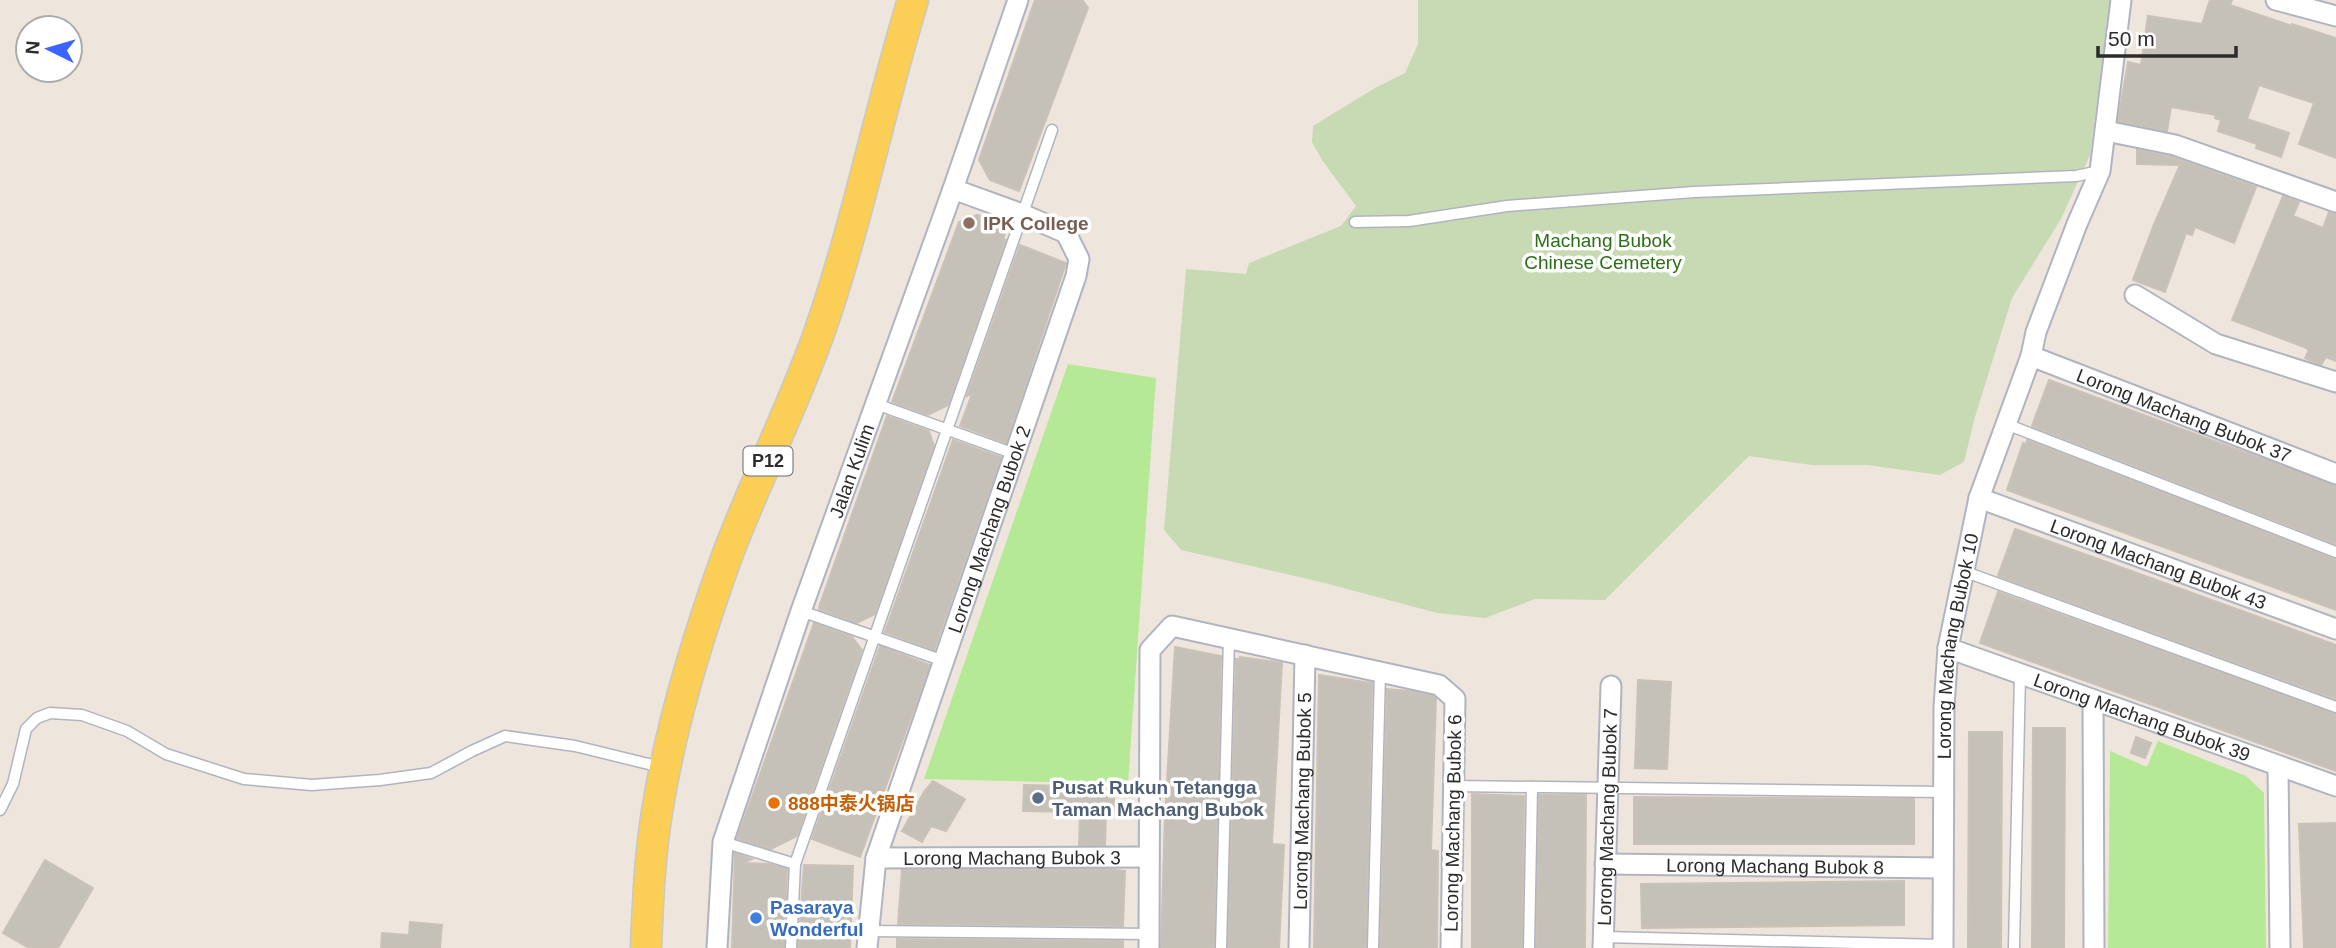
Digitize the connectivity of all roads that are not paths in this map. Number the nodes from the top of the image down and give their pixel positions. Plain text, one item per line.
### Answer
1 (913, 0) edge
2 (1018, 0) edge
3 (2121, 0) edge
4 (2276, 0) edge
5 (2329, 10) edge
6 (1052, 130) dead end
7 (2106, 131) junction
8 (2101, 171) junction
9 (953, 189) junction
10 (2336, 202) edge
11 (1022, 214) junction
12 (1355, 222) dead end
13 (2135, 295) dead end
14 (2031, 356) junction
15 (2336, 382) edge
16 (876, 404) junction
17 (2006, 424) junction
18 (947, 429) junction
19 (1015, 453) junction
20 (2336, 474) edge
21 (1979, 498) junction
22 (2336, 552) edge
23 (1963, 571) junction
24 (801, 611) junction
25 (2336, 629) edge
26 (875, 636) junction
27 (1229, 638) junction
28 (1948, 649) junction
29 (1305, 655) junction
30 (944, 661) junction
31 (1380, 671) junction
32 (2020, 674) junction
33 (1611, 686) dead end
34 (2093, 700) junction
35 (2336, 707) edge
36 (2278, 766) junction
37 (665, 768) junction
38 (1454, 786) junction
39 (2336, 786) edge
40 (1532, 787) junction
41 (1608, 788) junction
42 (1944, 792) junction
43 (0, 810) edge
44 (723, 842) junction
45 (1149, 857) junction
46 (876, 858) junction
47 (795, 864) junction
48 (1605, 864) junction
49 (1943, 868) junction
50 (867, 940) edge
51 (1149, 941) edge
52 (1603, 943) edge
53 (1943, 946) edge
54 (646, 948) edge
55 (717, 948) edge
56 (791, 948) edge
57 (1221, 948) edge
58 (1298, 948) edge
59 (1373, 948) edge
60 (1451, 948) edge
61 (1529, 948) edge
62 (2014, 948) edge
63 (2094, 948) edge
64 (2280, 948) edge

1 - 37 main road, P12
2 - 9 street, Jalan Kulim
3 - 7 street, Lorong Machang Bubok 10
4 - 5 street
6 - 11 lane
7 - 8 street, Lorong Machang Bubok 10
7 - 10 street
8 - 12 lane
8 - 14 street, Lorong Machang Bubok 10
9 - 11 street, Lorong Machang Bubok 2
9 - 16 street, Jalan Kulim
11 - 18 lane
11 - 19 street, Lorong Machang Bubok 2
13 - 15 street
14 - 17 street, Lorong Machang Bubok 10
14 - 20 street, Lorong Machang Bubok 37
16 - 18 lane
16 - 24 street, Jalan Kulim
17 - 21 street, Lorong Machang Bubok 10
17 - 22 lane
18 - 19 lane
18 - 26 lane
19 - 30 street, Lorong Machang Bubok 2
21 - 23 street, Lorong Machang Bubok 10
21 - 25 street, Lorong Machang Bubok 43
23 - 28 street, Lorong Machang Bubok 10
23 - 35 lane
24 - 26 lane
24 - 44 street, Jalan Kulim
26 - 30 lane
26 - 47 lane
27 - 29 street
27 - 45 street
27 - 57 lane
28 - 32 street, Lorong Machang Bubok 39
28 - 42 street, Lorong Machang Bubok 10
29 - 31 street
29 - 58 street, Lorong Machang Bubok 5
30 - 46 street, Lorong Machang Bubok 2
31 - 38 street, Lorong Machang Bubok 6
31 - 59 lane
32 - 34 street, Lorong Machang Bubok 39
32 - 62 lane
33 - 41 street, Lorong Machang Bubok 7
34 - 36 street, Lorong Machang Bubok 39
34 - 63 street
36 - 39 street, Lorong Machang Bubok 39
36 - 64 street
37 - 43 lane
37 - 54 main road, P12
38 - 40 lane
38 - 60 street, Lorong Machang Bubok 6
40 - 41 lane
40 - 61 lane
41 - 42 lane
41 - 48 street, Lorong Machang Bubok 7
42 - 49 street, Lorong Machang Bubok 10
44 - 47 lane
44 - 55 street, Jalan Kulim
45 - 46 street, Lorong Machang Bubok 3
45 - 51 street
46 - 50 street, Lorong Machang Bubok 2
47 - 56 lane
48 - 49 street, Lorong Machang Bubok 8
48 - 52 street, Lorong Machang Bubok 7
49 - 53 street, Lorong Machang Bubok 10
50 - 51 lane
52 - 53 lane

